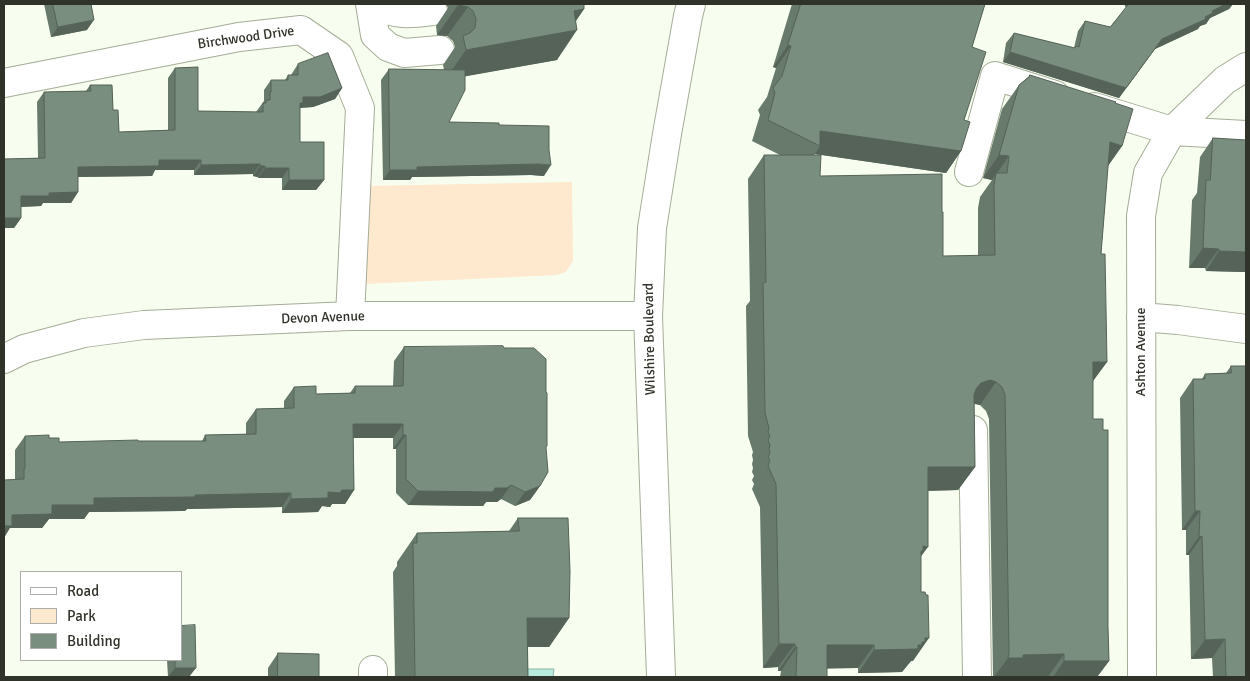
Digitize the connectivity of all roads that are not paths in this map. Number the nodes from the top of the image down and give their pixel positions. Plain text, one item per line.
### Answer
1 (370, 4) edge
2 (374, 4) edge
3 (691, 4) edge
4 (424, 9) edge
5 (440, 50) dead end
6 (1246, 67) edge
7 (4, 83) edge
8 (1172, 131) junction
9 (1246, 135) edge
10 (969, 172) dead end
11 (350, 316) junction
12 (648, 316) junction
13 (1141, 318) junction
14 (1246, 328) edge
15 (4, 359) edge
16 (973, 419) edge
17 (661, 677) edge
18 (977, 677) edge
19 (1142, 677) edge

1 - 5 street
2 - 4 street
3 - 12 street, Wilshire Boulevard
6 - 8 street, Ashton Avenue
7 - 11 street, Birchwood Drive
8 - 9 street
8 - 10 street
8 - 13 street, Ashton Avenue
11 - 12 street, Devon Avenue
11 - 15 street, Devon Avenue
12 - 17 street, Wilshire Boulevard
13 - 14 street
13 - 19 street, Ashton Avenue
16 - 18 street

